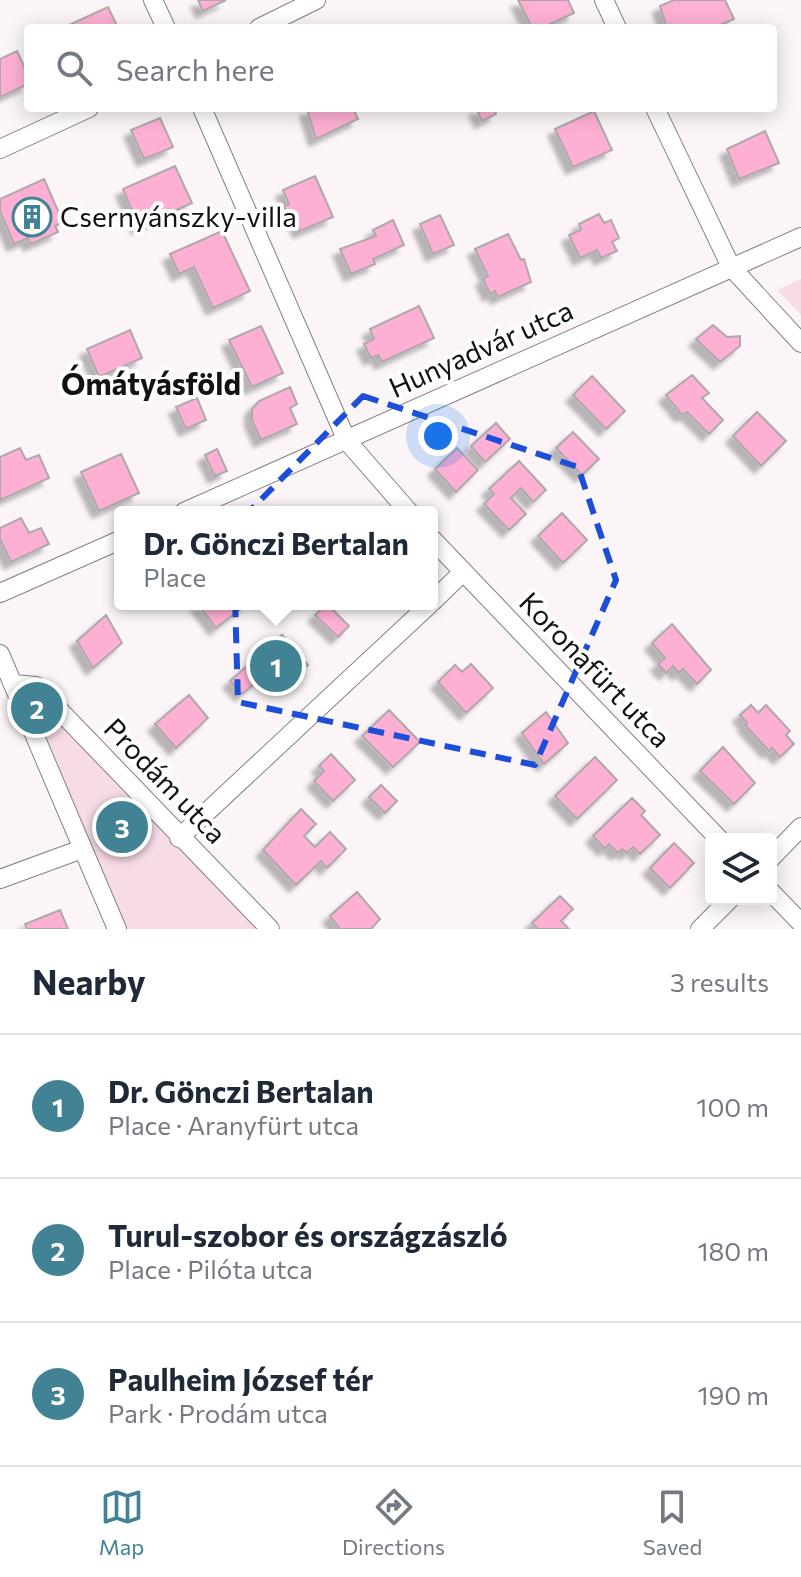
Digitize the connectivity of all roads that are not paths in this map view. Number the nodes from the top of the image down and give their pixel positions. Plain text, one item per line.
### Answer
1 (153, 0) edge
2 (316, 0) edge
3 (604, 0) edge
4 (164, 24) edge
5 (267, 24) edge
6 (615, 24) edge
7 (80, 112) edge
8 (204, 112) edge
9 (657, 112) edge
10 (0, 149) edge
11 (801, 237) edge
12 (731, 267) junction
13 (801, 343) edge
14 (347, 441) junction
15 (198, 506) edge
16 (404, 506) edge
17 (114, 543) edge
18 (438, 546) edge
19 (462, 573) junction
20 (0, 593) edge
21 (438, 596) edge
22 (423, 610) edge
23 (0, 654) edge
24 (13, 684) junction
25 (801, 827) edge
26 (713, 833) edge
27 (179, 838) junction
28 (82, 849) junction
29 (777, 852) edge
30 (0, 879) edge
31 (777, 898) edge
32 (724, 905) edge
33 (801, 923) edge
34 (117, 929) edge
35 (270, 929) edge
36 (700, 929) edge

1 - 4 street
2 - 5 street
3 - 6 street
7 - 10 street
8 - 14 street
9 - 12 street
11 - 12 street, Hunyadvár utca
12 - 13 street
12 - 14 street, Hunyadvár utca
14 - 15 street, Hunyadvár utca
14 - 16 street
17 - 20 street
18 - 19 street, Koronafürt utca
19 - 21 street
19 - 26 street, Koronafürt utca
22 - 27 street
23 - 24 street
24 - 27 street, Prodám utca
24 - 28 street
25 - 29 street
27 - 35 street, Prodám utca
28 - 30 street
28 - 34 street
31 - 33 street
32 - 36 street

